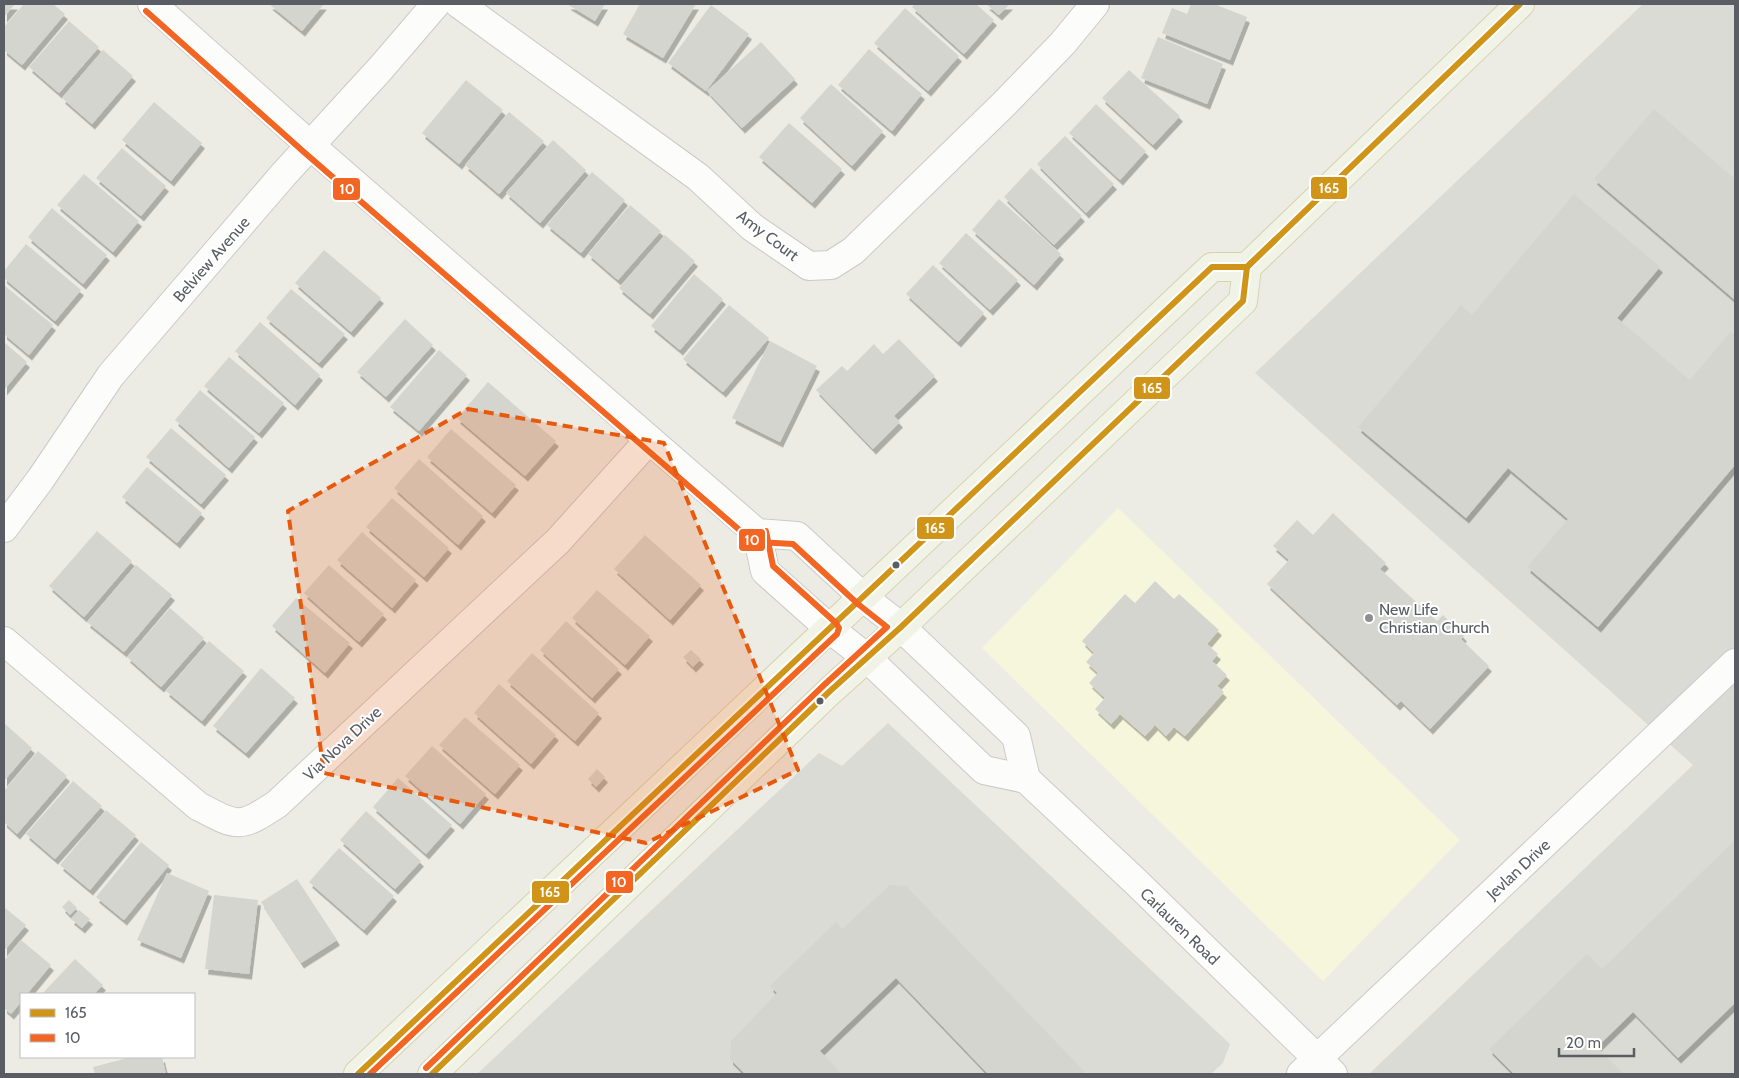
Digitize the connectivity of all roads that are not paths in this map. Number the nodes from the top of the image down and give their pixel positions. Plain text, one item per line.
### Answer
1 (152, 4) edge
2 (436, 4) edge
3 (459, 4) edge
4 (1095, 4) edge
5 (1520, 4) edge
6 (311, 146) junction
7 (1247, 267) junction
8 (650, 440) junction
9 (4, 528) edge
10 (757, 533) junction
11 (864, 598) junction
12 (901, 627) junction
13 (830, 628) junction
14 (4, 641) edge
15 (867, 658) junction
16 (1735, 663) edge
17 (1026, 779) junction
18 (1317, 1069) edge
19 (358, 1074) edge
20 (432, 1074) edge

1 - 6 street
2 - 6 street, Belview Avenue
3 - 4 street, Amy Court
5 - 7 main road
6 - 8 street
6 - 9 street, Belview Avenue
7 - 11 main road
7 - 12 main road
8 - 10 street
8 - 14 street, Via Nova Drive
10 - 11 street
10 - 13 street
11 - 12 street
11 - 13 main road
12 - 15 main road
12 - 17 street
13 - 15 street
13 - 19 main road
15 - 17 street
15 - 20 main road
16 - 18 street, Jevlan Drive
17 - 18 street, Carlauren Road

